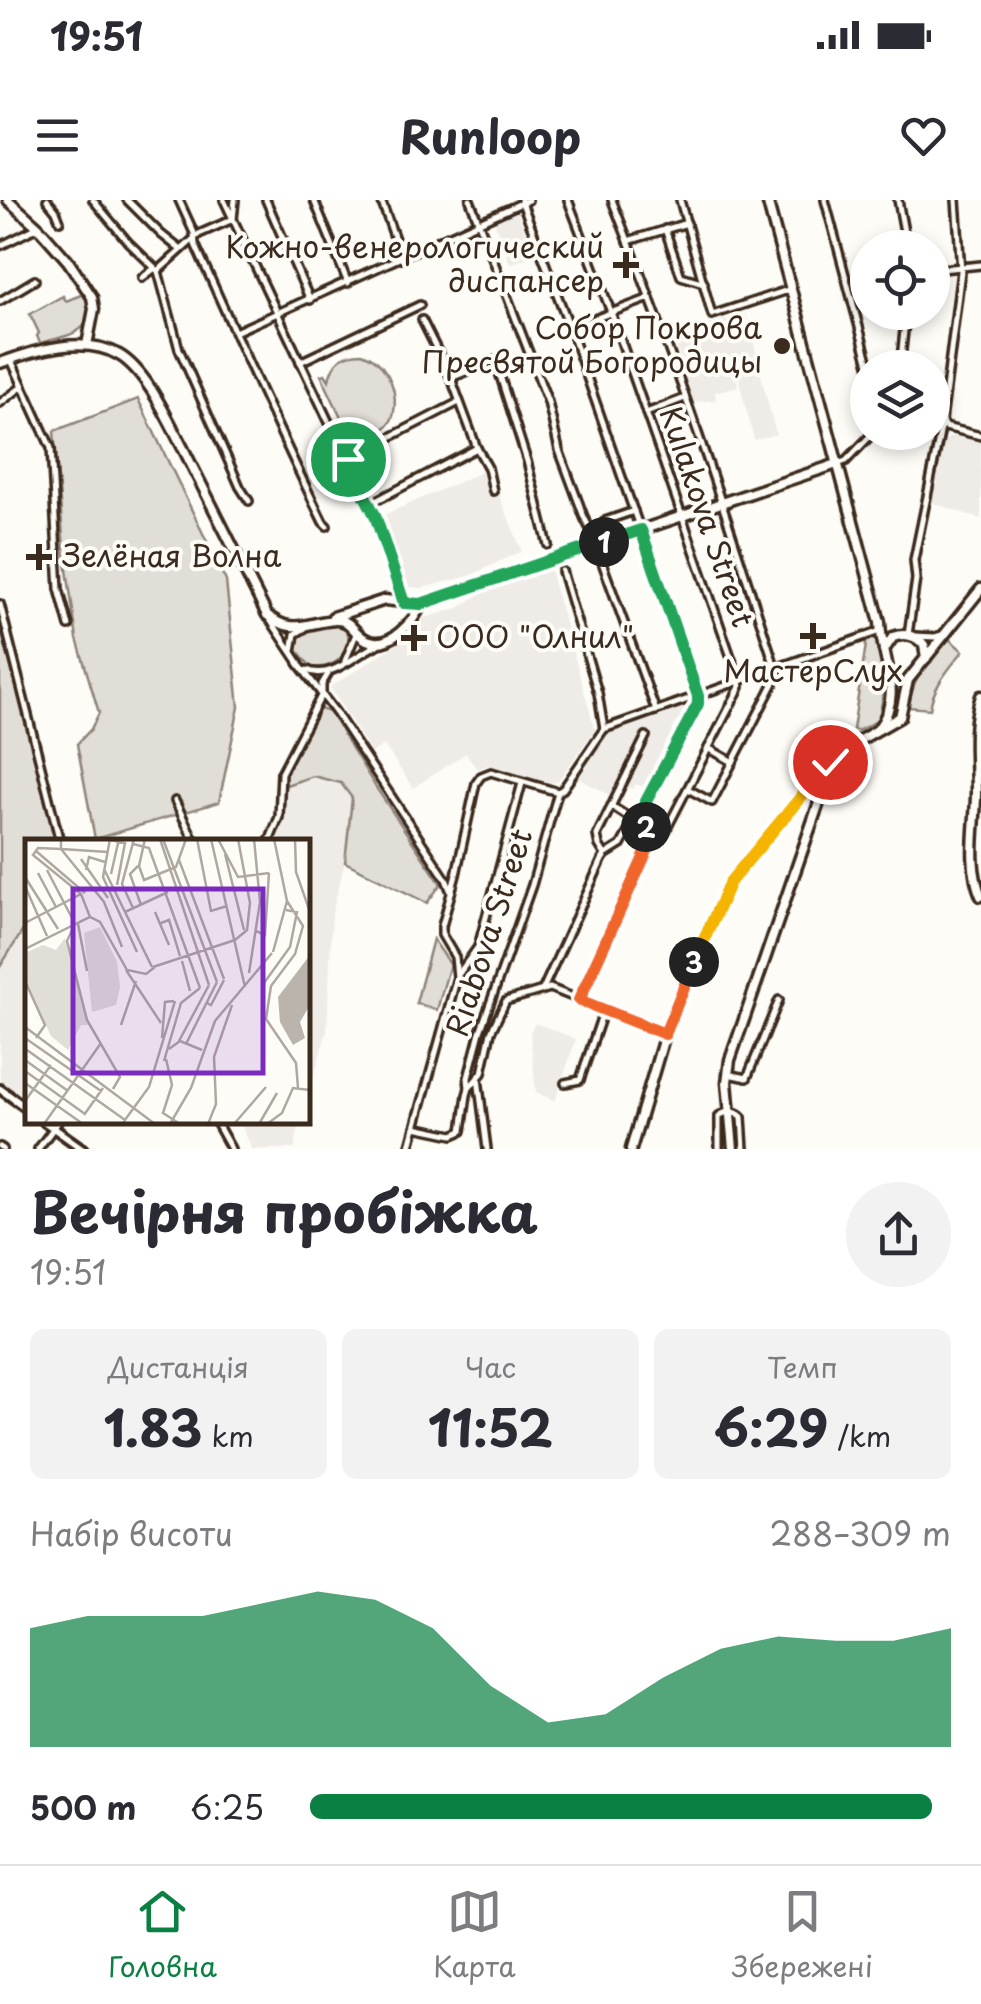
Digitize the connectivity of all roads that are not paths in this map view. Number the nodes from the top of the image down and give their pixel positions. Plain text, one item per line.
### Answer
1 (8, 200) edge
2 (47, 200) edge
3 (93, 200) edge
4 (127, 200) edge
5 (179, 200) edge
6 (224, 200) edge
7 (235, 200) edge
8 (266, 200) edge
9 (314, 200) edge
10 (381, 200) edge
11 (470, 200) edge
12 (568, 200) edge
13 (612, 200) edge
14 (680, 200) edge
15 (767, 200) edge
16 (825, 200) edge
17 (898, 200) edge
18 (956, 200) edge
19 (524, 201) edge
20 (233, 219) junction
21 (60, 221) dead end
22 (478, 222) junction
23 (687, 222) junction
24 (38, 227) junction
25 (665, 230) junction
26 (904, 230) edge
27 (195, 238) junction
28 (628, 241) junction
29 (0, 246) edge
30 (181, 250) junction
31 (402, 258) junction
32 (981, 265) edge
33 (962, 266) junction
34 (950, 268) edge
35 (157, 269) junction
36 (142, 278) dead end
37 (35, 280) dead end
38 (348, 283) junction
39 (704, 284) junction
40 (792, 290) junction
41 (650, 298) junction
42 (310, 300) junction
43 (0, 301) edge
44 (420, 305) dead end
45 (611, 312) junction
46 (278, 314) junction
47 (422, 320) dead end
48 (570, 328) junction
49 (236, 332) junction
50 (86, 344) junction
51 (865, 350) edge
52 (10, 359) junction
53 (950, 359) edge
54 (300, 362) junction
55 (0, 363) edge
56 (451, 378) junction
57 (23, 386) junction
58 (685, 398) junction
59 (459, 402) junction
60 (0, 403) edge
61 (646, 413) junction
62 (950, 428) edge
63 (981, 436) edge
64 (478, 448) junction
65 (856, 450) edge
66 (936, 450) edge
67 (346, 460) junction
68 (836, 464) junction
69 (493, 491) dead end
70 (249, 501) dead end
71 (721, 502) junction
72 (368, 505) junction
73 (634, 511) junction
74 (682, 516) junction
75 (605, 521) dead end
76 (327, 526) dead end
77 (641, 530) junction
78 (598, 544) junction
79 (548, 545) dead end
80 (562, 572) dead end
81 (981, 589) edge
82 (404, 603) junction
83 (0, 604) edge
84 (421, 604) junction
85 (369, 605) junction
86 (271, 618) junction
87 (69, 626) dead end
88 (880, 626) junction
89 (305, 627) junction
90 (400, 631) junction
91 (357, 632) junction
92 (945, 634) junction
93 (907, 635) junction
94 (385, 641) junction
95 (884, 650) junction
96 (292, 654) junction
97 (926, 658) junction
98 (344, 662) junction
99 (298, 663) junction
100 (888, 667) junction
101 (775, 668) junction
102 (914, 673) junction
103 (328, 674) junction
104 (739, 680) junction
105 (322, 694) junction
106 (698, 696) junction
107 (981, 696) edge
108 (656, 711) junction
109 (604, 729) junction
110 (876, 733) junction
111 (646, 736) dead end
112 (708, 748) junction
113 (846, 748) junction
114 (733, 762) junction
115 (522, 781) junction
116 (688, 789) junction
117 (558, 792) junction
118 (175, 801) dead end
119 (611, 806) junction
120 (636, 820) junction
121 (658, 836) junction
122 (59, 839) edge
123 (194, 839) edge
124 (270, 839) edge
125 (605, 854) junction
126 (456, 875) junction
127 (446, 879) junction
128 (451, 895) junction
129 (981, 896) edge
130 (456, 977) junction
131 (544, 989) junction
132 (579, 1000) junction
133 (779, 1000) dead end
134 (604, 1009) junction
135 (665, 1034) junction
136 (728, 1074) junction
137 (478, 1078) junction
138 (564, 1082) dead end
139 (470, 1088) junction
140 (0, 1090) edge
141 (25, 1107) edge
142 (730, 1112) junction
143 (217, 1124) edge
144 (55, 1125) edge
145 (415, 1127) junction
146 (629, 1148) edge
147 (38, 1149) edge
148 (83, 1149) edge
149 (232, 1149) edge
150 (410, 1149) edge
151 (487, 1149) edge
152 (720, 1149) edge
153 (733, 1149) edge
154 (744, 1149) edge

1 - 24 main road
2 - 21 street
3 - 35 street
4 - 30 street
5 - 27 street
6 - 20 street
7 - 20 street
8 - 42 street
9 - 38 street
10 - 31 street
11 - 22 street
12 - 45 street, Kulakova Street
13 - 28 street
14 - 23 street
15 - 40 main road
16 - 51 street
17 - 26 street
18 - 33 street
19 - 22 street
19 - 48 street
20 - 27 street
20 - 46 street
22 - 31 street
22 - 78 street
23 - 25 street
23 - 39 street
24 - 29 street
24 - 50 main road
25 - 28 street
25 - 39 street
27 - 30 street
27 - 49 street
28 - 41 street
30 - 35 street
31 - 38 street
32 - 33 street
33 - 34 street
33 - 53 street
35 - 36 street
35 - 70 street
37 - 43 street
38 - 42 street
39 - 40 street
40 - 68 main road
41 - 45 street
41 - 58 street
42 - 46 street
44 - 54 street
45 - 48 street
45 - 61 street, Kulakova Street
46 - 49 street
46 - 54 street
47 - 56 street
48 - 73 street
49 - 76 street
50 - 52 main road
50 - 86 main road
52 - 55 main road
52 - 57 street
54 - 67 street
56 - 59 street
56 - 79 street
57 - 60 street
57 - 87 street
58 - 61 street
58 - 71 street
59 - 64 street
59 - 67 street
61 - 74 street, Kulakova Street
62 - 63 street
64 - 69 street
64 - 72 street
65 - 68 street
66 - 93 street
67 - 72 street
68 - 71 main road
68 - 88 main road
71 - 74 main road
71 - 101 street
72 - 82 street
73 - 75 street
73 - 77 street
74 - 77 main road
74 - 104 street, Kulakova Street
77 - 78 main road
77 - 106 street
78 - 84 main road
78 - 108 street
80 - 109 street
81 - 92 main road
82 - 84 main road
82 - 85 main road
82 - 90 main road
83 - 122 street
84 - 90 main road
85 - 89 main road
85 - 91 main road
86 - 89 main road
86 - 96 street
88 - 93 main road
88 - 95 main road
88 - 101 street
89 - 91 main road
89 - 96 street
90 - 94 main road
91 - 94 main road
91 - 98 street
92 - 93 street
92 - 97 main road
93 - 95 main road
93 - 97 main road
94 - 98 street
95 - 100 main road
96 - 99 street
97 - 102 main road
98 - 103 street
99 - 103 street
99 - 105 street
100 - 102 main road
100 - 110 main road
101 - 104 street
101 - 114 street
102 - 110 main road
103 - 105 street
104 - 106 street
104 - 112 street
105 - 124 street
105 - 127 street
106 - 108 street
106 - 120 street
107 - 129 main road
108 - 109 street
109 - 117 street
110 - 113 main road
111 - 119 street
112 - 114 street
112 - 116 street
113 - 135 main road
113 - 136 main road
114 - 116 street
115 - 117 street
115 - 126 street
115 - 130 street
116 - 121 street
117 - 139 street, Riabova Street
118 - 123 street
119 - 120 street
119 - 125 street
120 - 121 street
120 - 125 street
121 - 132 street
125 - 131 street
126 - 127 street
126 - 128 street
127 - 128 street
128 - 130 street
130 - 145 street
131 - 132 street
131 - 137 street, Riabova Street
132 - 134 street
133 - 136 street
134 - 135 street
134 - 138 street
135 - 146 main road
136 - 142 main road
137 - 139 street, Riabova Street
137 - 151 street
139 - 145 street, Riabova Street
140 - 141 street
142 - 152 street
142 - 153 main road
142 - 154 street
143 - 149 street
144 - 147 street
144 - 148 street
145 - 150 street

